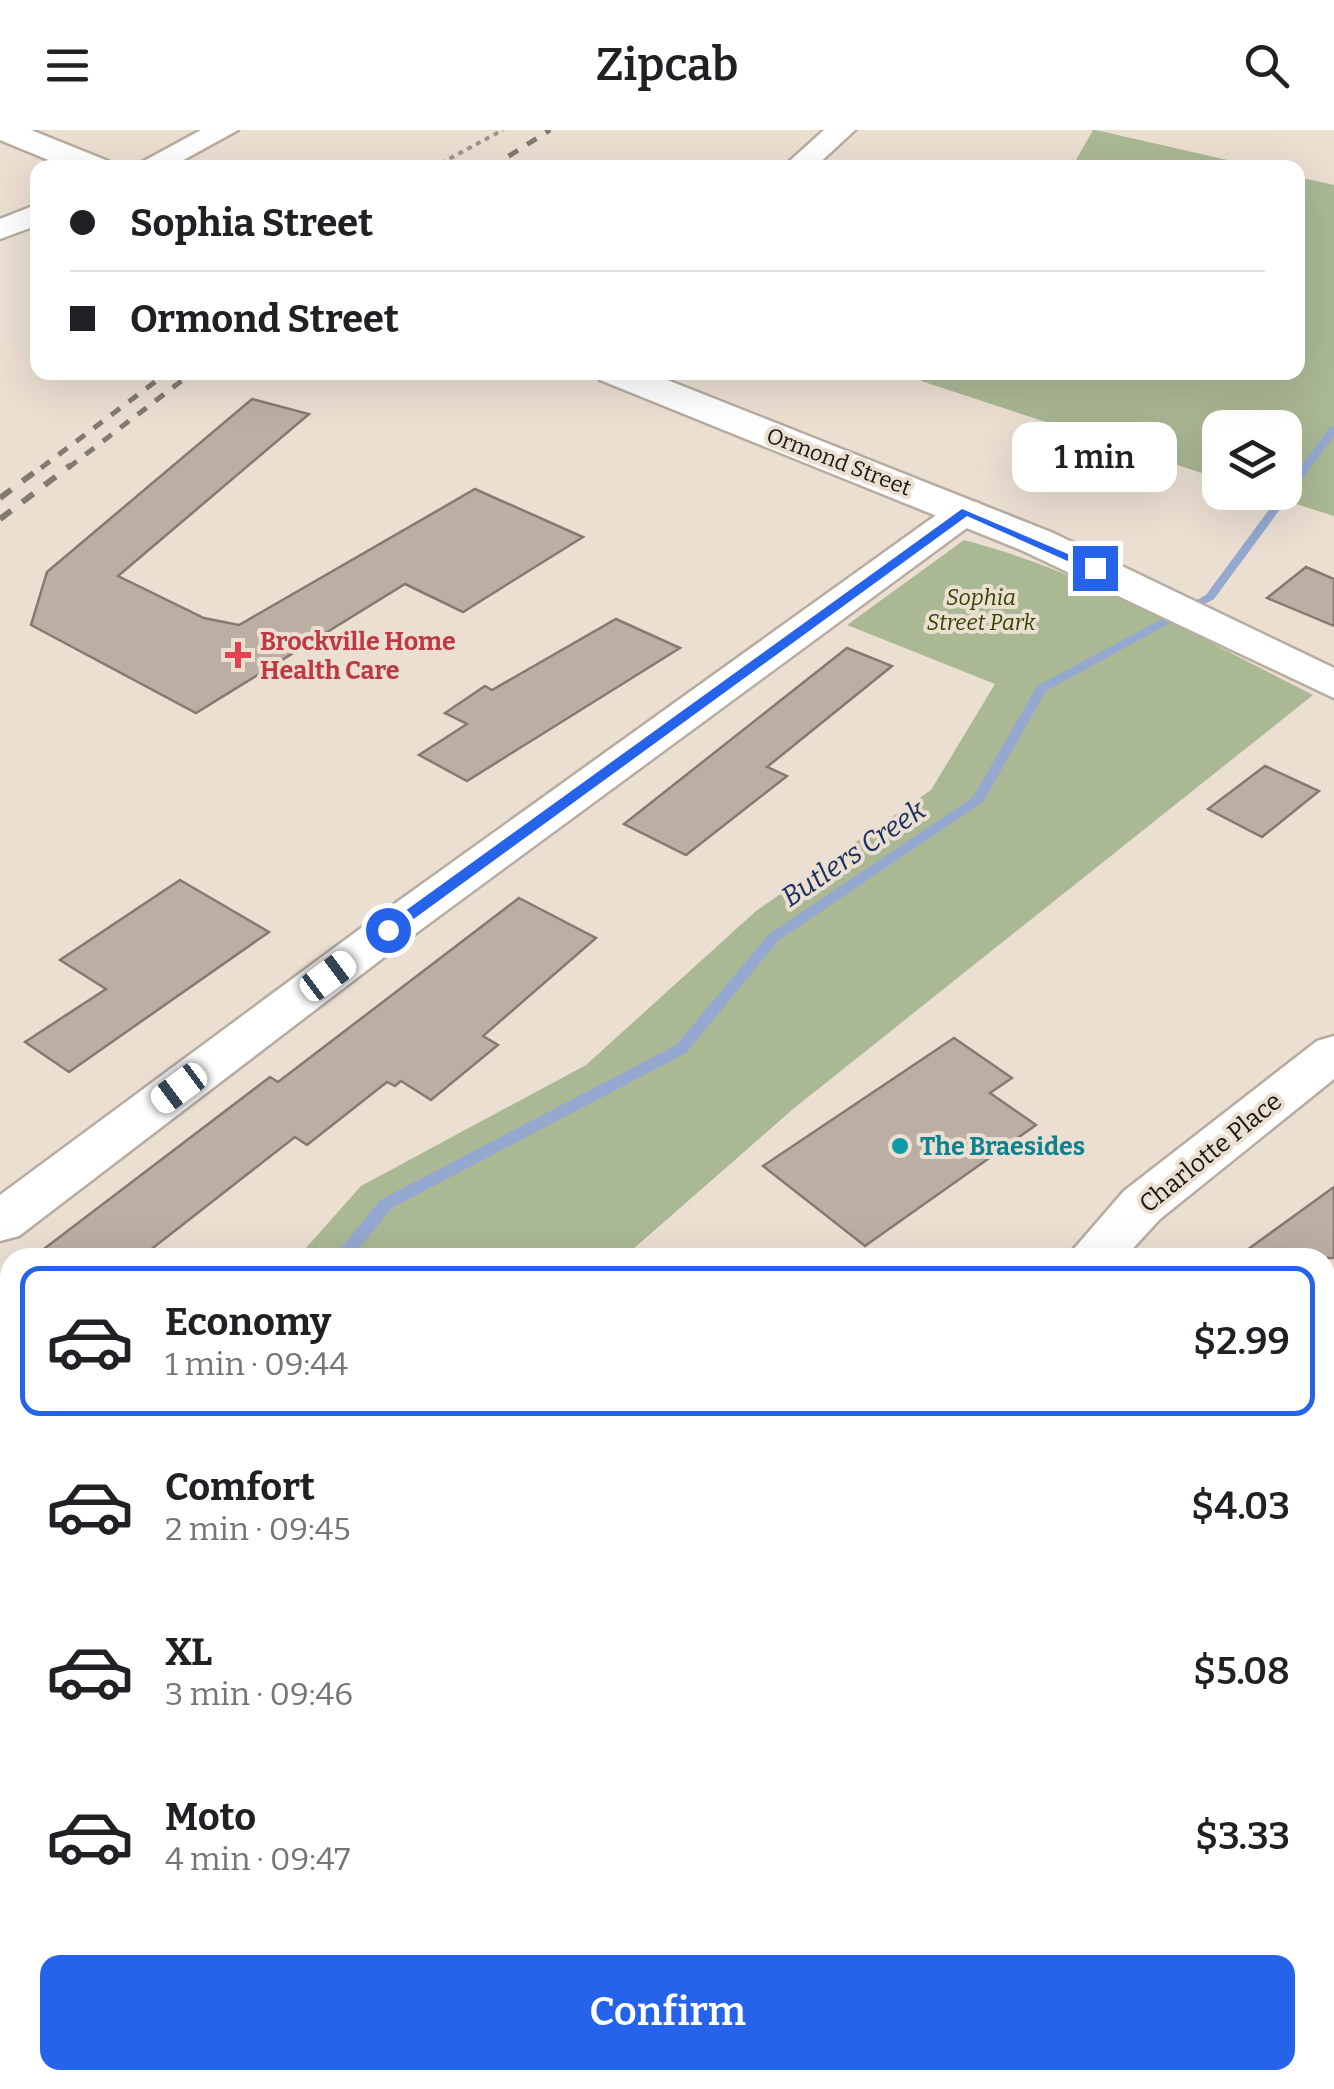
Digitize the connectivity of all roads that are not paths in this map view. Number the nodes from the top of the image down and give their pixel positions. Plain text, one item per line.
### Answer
1 (3, 130) edge
2 (224, 130) edge
3 (841, 130) edge
4 (77, 160) edge
5 (162, 160) edge
6 (805, 160) edge
7 (30, 217) edge
8 (0, 230) edge
9 (633, 380) edge
10 (966, 511) junction
11 (1334, 685) edge
12 (1334, 1054) edge
13 (0, 1222) edge
14 (1101, 1248) edge

1 - 4 street
2 - 5 street
3 - 6 street
7 - 8 street
9 - 10 street, Ormond Street
10 - 11 street, Ormond Street
10 - 13 street
12 - 14 street, Charlotte Place

